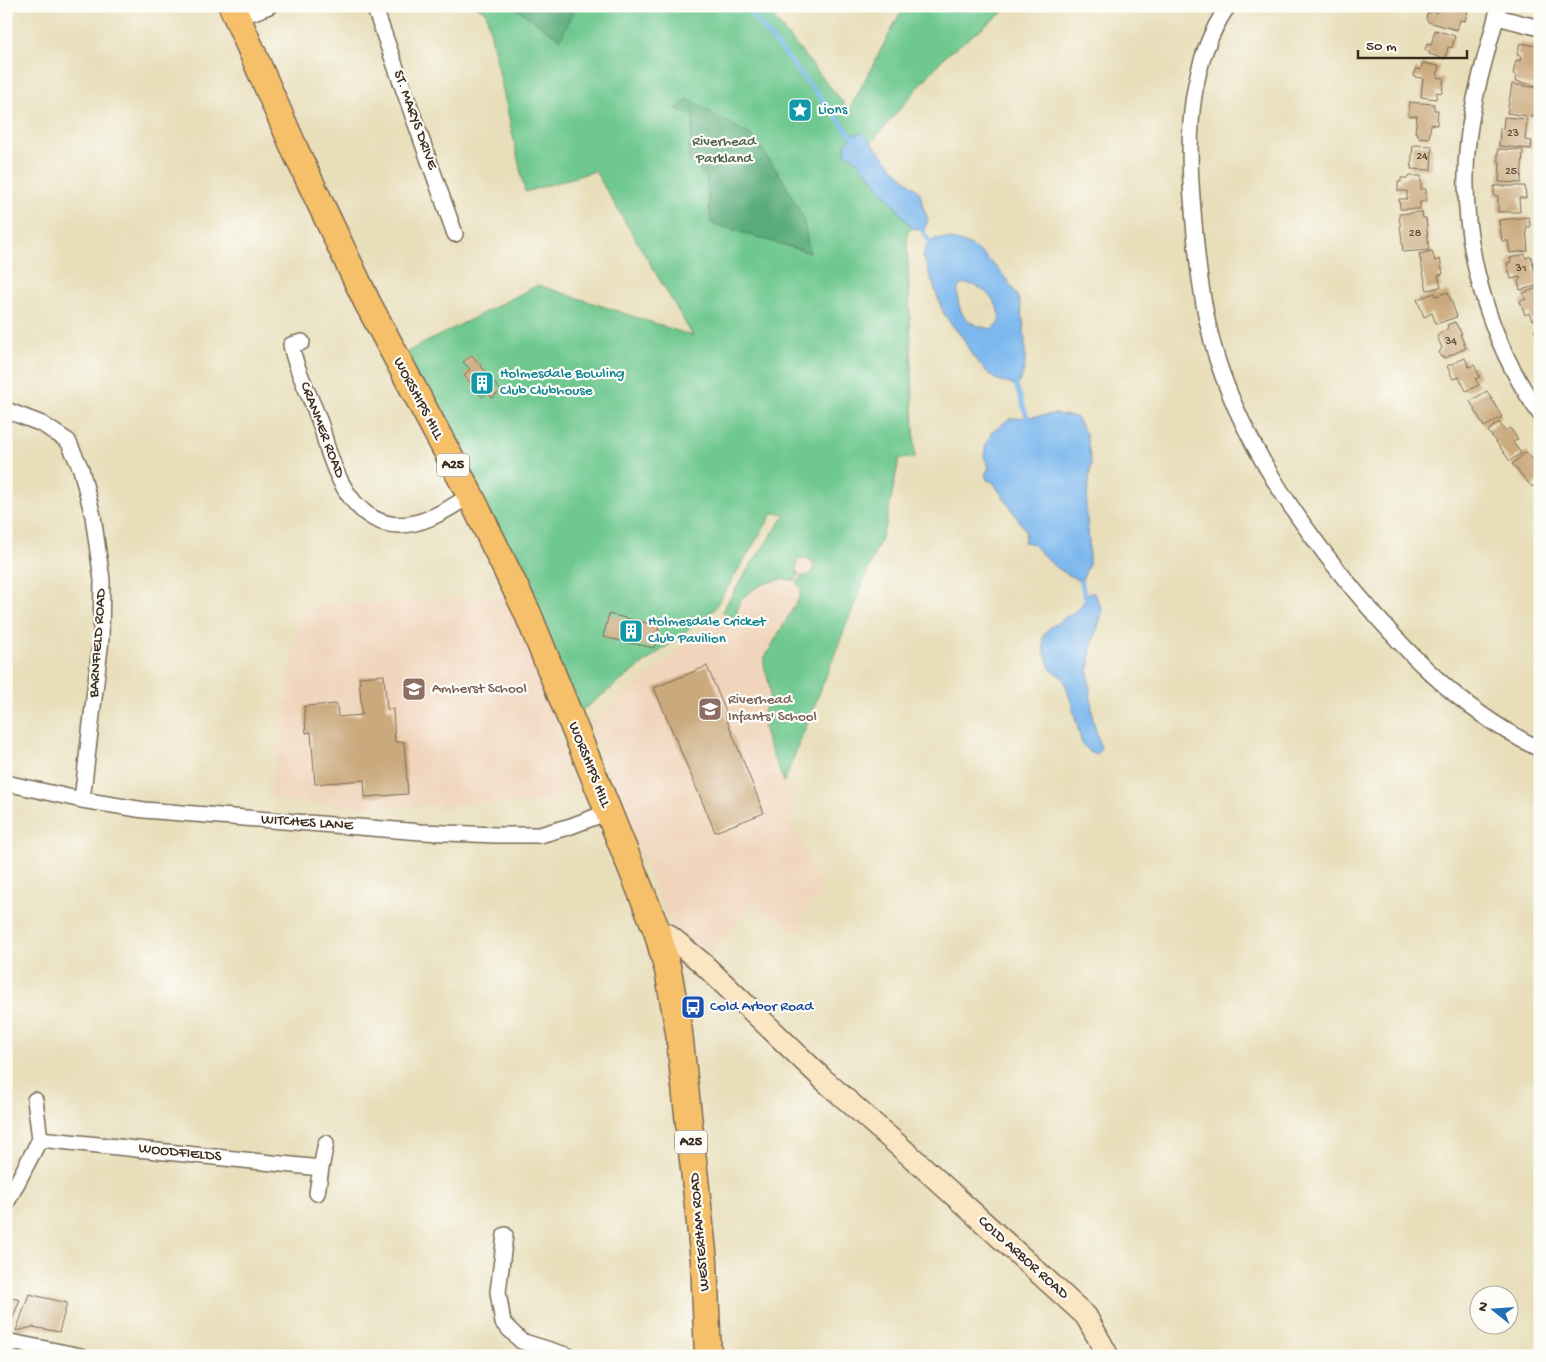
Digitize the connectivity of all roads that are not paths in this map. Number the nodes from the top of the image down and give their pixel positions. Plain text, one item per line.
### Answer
1 (269, 6) edge
2 (374, 6) edge
3 (1228, 6) edge
4 (235, 12) edge
5 (1498, 12) edge
6 (1540, 28) edge
7 (455, 234) dead end
8 (292, 347) dead end
9 (6, 410) edge
10 (1540, 414) edge
11 (470, 495) junction
12 (1540, 749) edge
13 (6, 783) edge
14 (82, 800) junction
15 (608, 812) junction
16 (657, 931) junction
17 (35, 1100) dead end
18 (40, 1139) junction
19 (326, 1143) dead end
20 (320, 1168) junction
21 (317, 1193) dead end
22 (6, 1204) edge
23 (505, 1235) dead end
24 (6, 1342) edge
25 (81, 1356) edge
26 (569, 1356) edge
27 (708, 1356) edge
28 (1108, 1356) edge

1 - 4 street
2 - 7 street, ST. MARYS DRIVE
3 - 12 street
4 - 11 highway, WORSHIPS HILL / A25
5 - 6 street
5 - 10 street
8 - 11 street, CRANMER ROAD
9 - 14 street, BARNFIELD ROAD
11 - 15 highway, WORSHIPS HILL / A25
13 - 14 street, WITCHES LANE
14 - 15 street, WITCHES LANE
15 - 16 highway, WORSHIPS HILL / A25
16 - 27 highway, WESTERHAM ROAD / A25
16 - 28 main road, COLD ARBOR ROAD
17 - 18 street
18 - 20 street, WOODFIELDS
18 - 22 street
19 - 20 street
20 - 21 street
23 - 26 street
24 - 25 street

